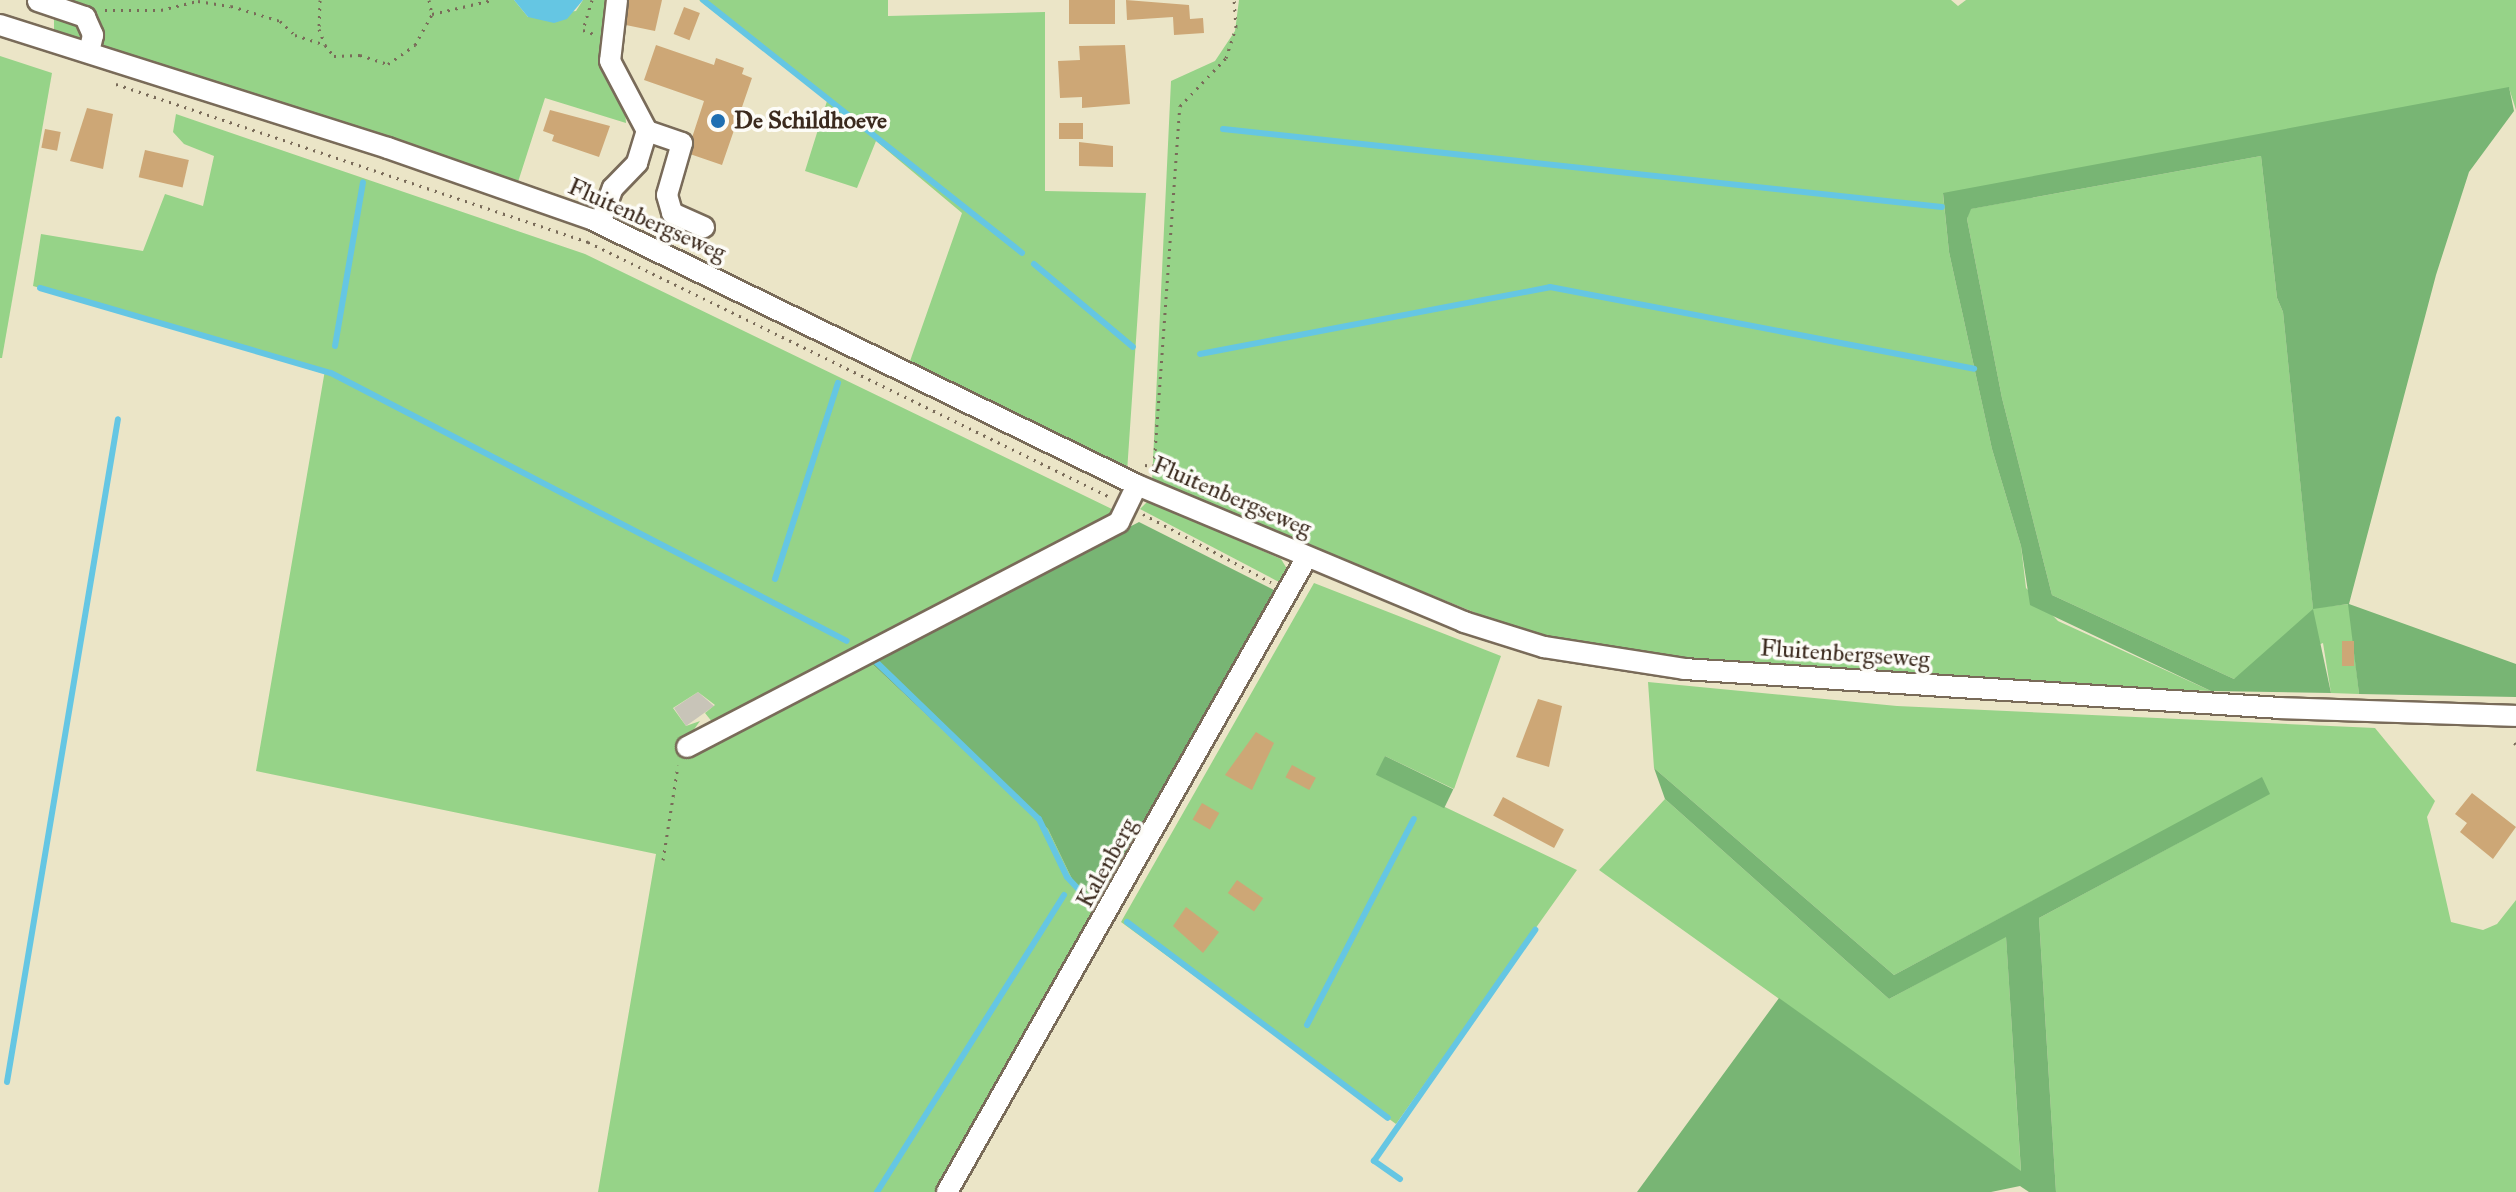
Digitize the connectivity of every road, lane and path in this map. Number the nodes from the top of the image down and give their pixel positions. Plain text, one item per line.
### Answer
1 (320, 0) edge
2 (429, 0) edge
3 (492, 0) edge
4 (592, 0) edge
5 (617, 0) edge
6 (1234, 0) edge
7 (38, 1) edge
8 (432, 14) junction
9 (85, 17) junction
10 (0, 25) edge
11 (612, 43) junction
12 (325, 45) junction
13 (89, 53) junction
14 (108, 82) dead end
15 (647, 131) junction
16 (600, 223) junction
17 (704, 227) dead end
18 (1138, 475) junction
19 (1129, 506) junction
20 (1307, 557) junction
21 (1288, 591) junction
22 (2516, 716) edge
23 (687, 747) joint
24 (663, 860) dead end
25 (947, 1192) edge

1 - 12 path
2 - 8 path
3 - 8 path
4 - 11 path
5 - 11 street
6 - 18 path
7 - 9 street
8 - 12 path
9 - 12 path
9 - 13 street
10 - 13 street, Fluitenbergseweg
11 - 15 street
13 - 16 street, Fluitenbergseweg
14 - 19 path, Fluitenbergseweg
15 - 16 street
15 - 17 street
16 - 18 street, Fluitenbergseweg
18 - 19 street
18 - 20 street, Fluitenbergseweg
19 - 21 path, Fluitenbergseweg
19 - 23 street
20 - 21 street, Kalenberg
20 - 22 street, Fluitenbergseweg
21 - 25 street, Kalenberg
23 - 24 path

